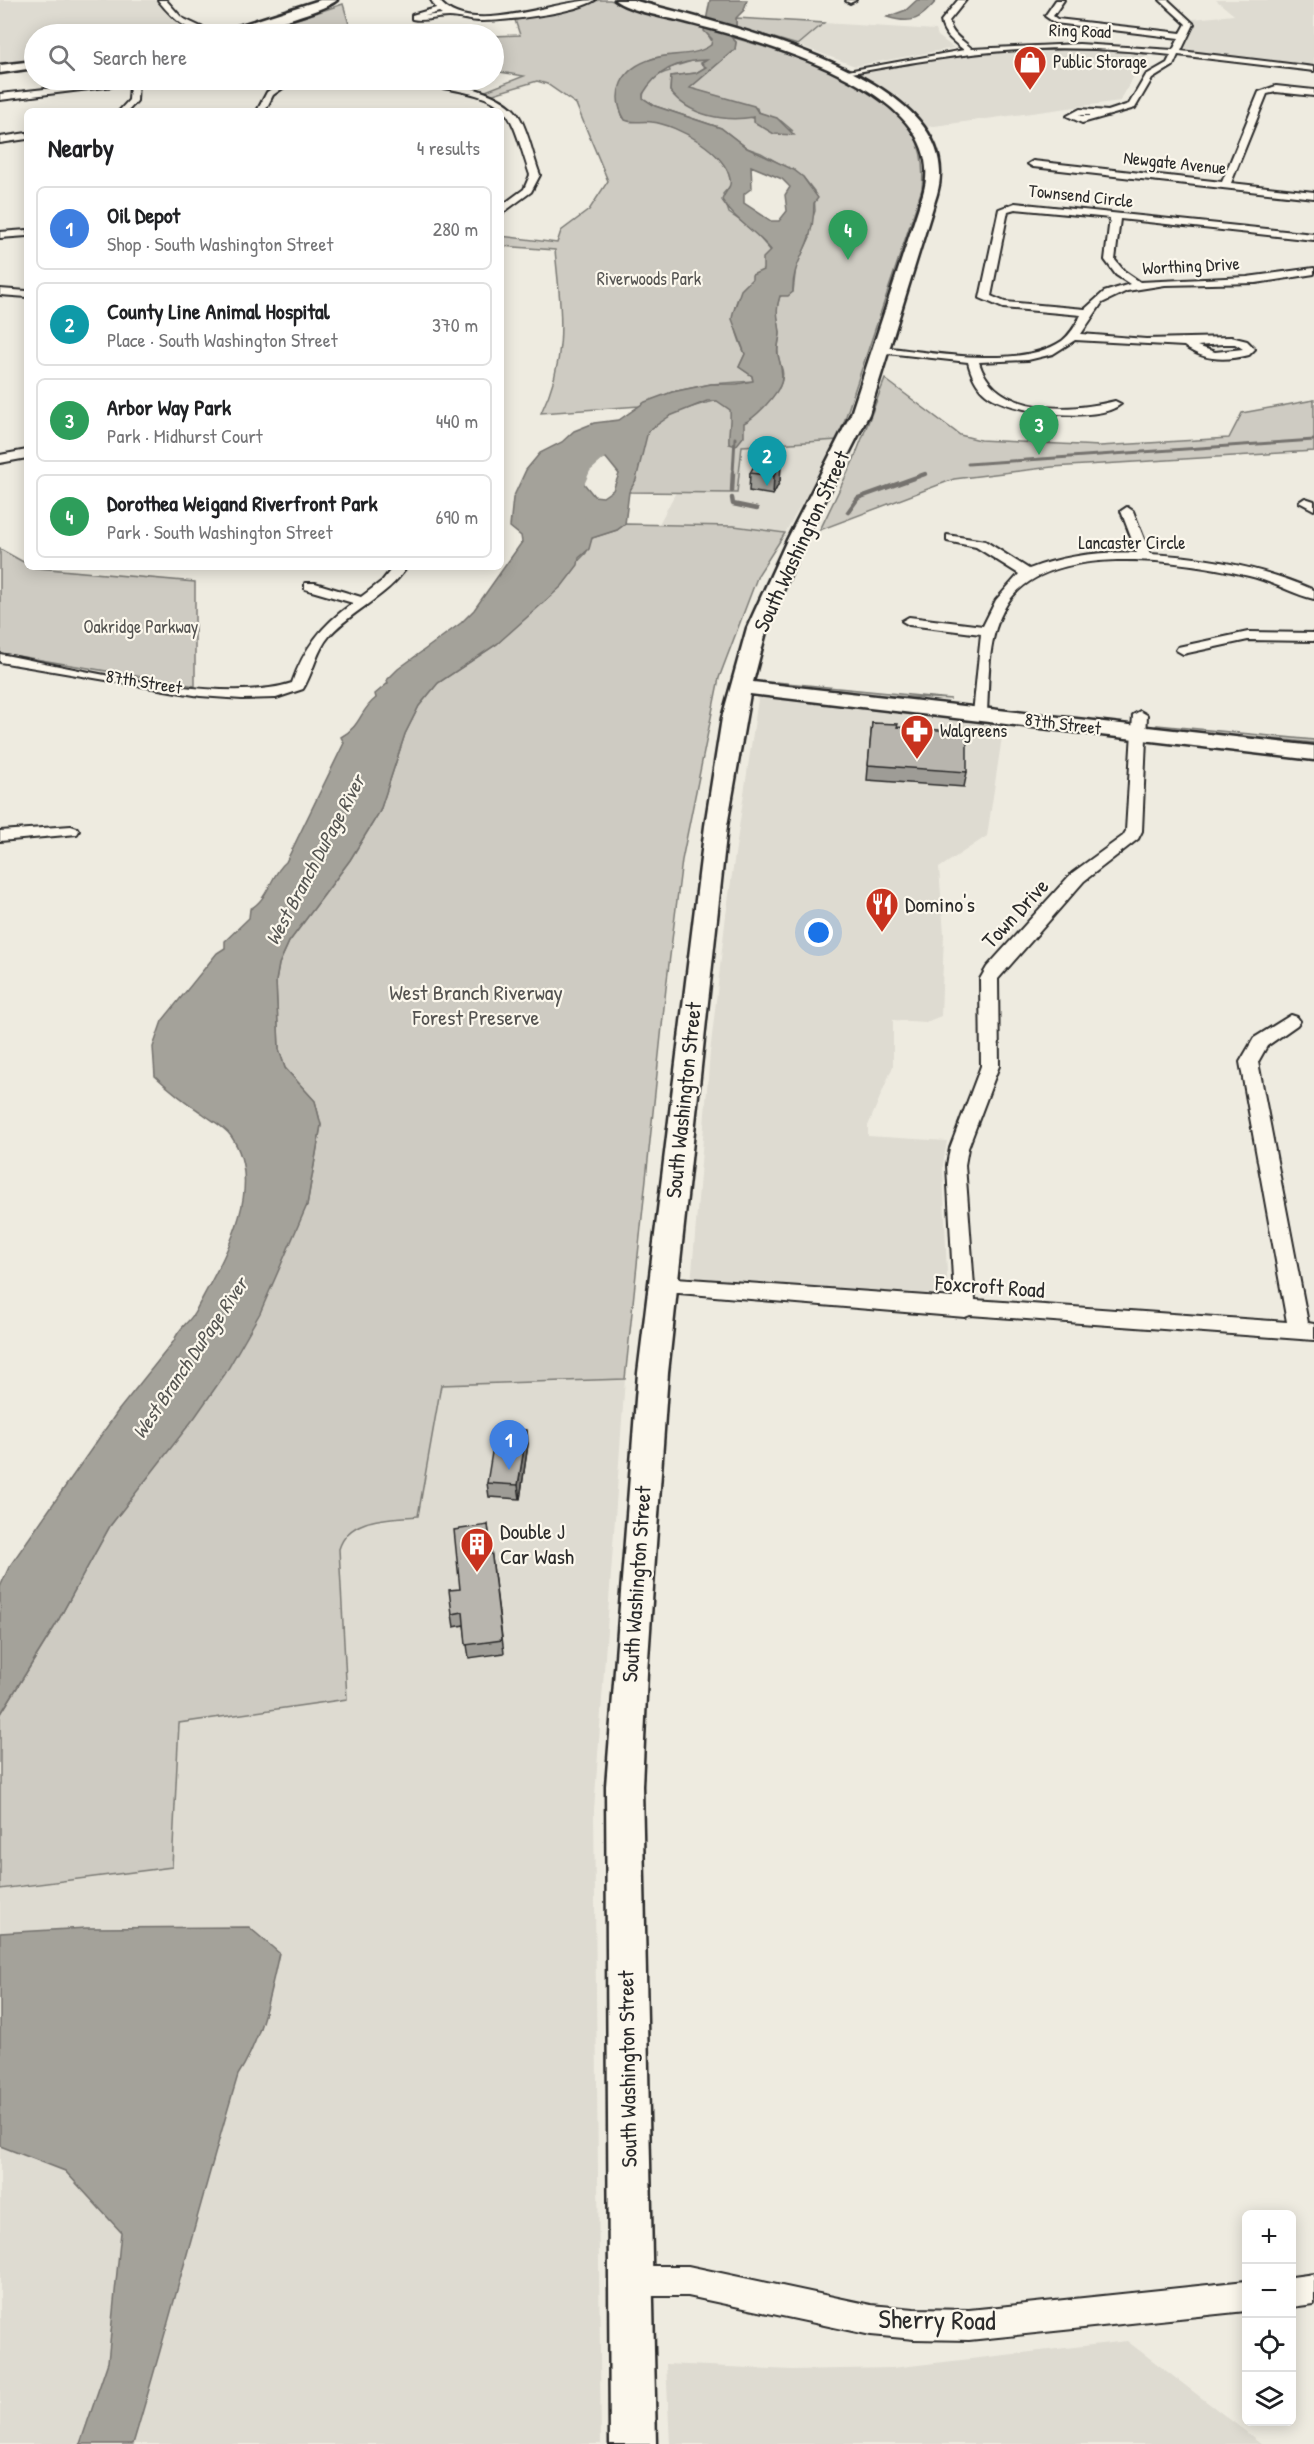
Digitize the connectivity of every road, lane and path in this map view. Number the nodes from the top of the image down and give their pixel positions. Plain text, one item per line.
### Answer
1 (162, 0) edge
2 (331, 0) edge
3 (435, 0) edge
4 (591, 0) edge
5 (621, 0) edge
6 (962, 0) edge
7 (1060, 0) edge
8 (1164, 0) edge
9 (345, 1) edge
10 (440, 9) junction
11 (452, 14) junction
12 (188, 24) edge
13 (257, 24) edge
14 (273, 24) edge
15 (1183, 36) junction
16 (969, 51) junction
17 (1175, 54) junction
18 (24, 66) edge
19 (0, 69) edge
20 (1314, 69) edge
21 (24, 71) edge
22 (846, 72) junction
23 (0, 74) edge
24 (55, 90) edge
25 (134, 90) edge
26 (276, 90) edge
27 (466, 90) edge
28 (1314, 93) edge
29 (0, 97) edge
30 (126, 108) edge
31 (263, 108) edge
32 (1094, 115) dead end
33 (24, 136) edge
34 (0, 140) edge
35 (1034, 164) dead end
36 (1225, 185) junction
37 (1314, 195) edge
38 (504, 208) edge
39 (1115, 216) junction
40 (24, 233) edge
41 (0, 235) edge
42 (1314, 237) edge
43 (1314, 271) edge
44 (1138, 285) junction
45 (0, 292) edge
46 (24, 294) edge
47 (1086, 312) junction
48 (1074, 337) junction
49 (1188, 344) dead end
50 (882, 350) junction
51 (973, 358) junction
52 (1114, 404) dead end
53 (24, 455) edge
54 (0, 459) edge
55 (1127, 511) dead end
56 (952, 538) dead end
57 (1145, 558) junction
58 (398, 570) edge
59 (1028, 574) junction
60 (310, 586) dead end
61 (1314, 595) edge
62 (363, 602) junction
63 (909, 621) dead end
64 (989, 631) junction
65 (1314, 637) edge
66 (1183, 650) dead end
67 (0, 658) edge
68 (742, 678) junction
69 (981, 705) junction
70 (1140, 724) junction
71 (1314, 734) edge
72 (1314, 753) edge
73 (70, 831) dead end
74 (0, 836) edge
75 (1291, 1021) dead end
76 (662, 1285) junction
77 (965, 1309) junction
78 (1306, 1331) edge
79 (630, 2281) junction
80 (1314, 2289) edge
81 (1296, 2291) edge
82 (1242, 2296) edge
83 (633, 2444) edge

1 - 12 street
2 - 13 main road
3 - 10 street
4 - 11 street
5 - 22 main road, South Washington Street
6 - 16 street
7 - 15 street
8 - 15 street
9 - 14 main road
10 - 11 street
10 - 11 street
15 - 17 street
16 - 17 street, Ring Road
16 - 22 street, Ring Road
17 - 20 street, Ring Road
17 - 32 street
18 - 19 main road
21 - 23 main road
22 - 50 main road, South Washington Street
24 - 29 street
25 - 30 street
26 - 31 street
27 - 38 street
28 - 36 street
33 - 34 street
35 - 36 street, Newgate Avenue
36 - 37 street, Newgate Avenue
39 - 42 street, Townsend Circle
39 - 44 street
39 - 47 street, Townsend Circle
40 - 41 street
43 - 44 street, Worthing Drive
44 - 47 street, Worthing Drive
45 - 46 street
47 - 48 street, Worthing Drive
48 - 49 street
48 - 51 street
50 - 51 street
50 - 68 main road, South Washington Street
51 - 52 street
53 - 54 street
55 - 57 street
56 - 59 street
57 - 59 street, Lancaster Circle
57 - 61 street, Lancaster Circle
58 - 62 street
59 - 64 street, Lancaster Circle
60 - 62 street
62 - 67 street, 87th Street
63 - 64 street
64 - 69 street, Lancaster Circle
65 - 66 street
68 - 69 main road, 87th Street
68 - 76 main road, South Washington Street
69 - 70 main road, 87th Street
70 - 71 main road, 87th Street
70 - 72 main road, 87th Street
70 - 77 street, Town Drive
73 - 74 street
75 - 78 street
76 - 77 street, Foxcroft Road
76 - 79 main road, South Washington Street
77 - 78 street, Foxcroft Road
79 - 82 street, Sherry Road
79 - 83 main road, South Washington Street
80 - 81 street

